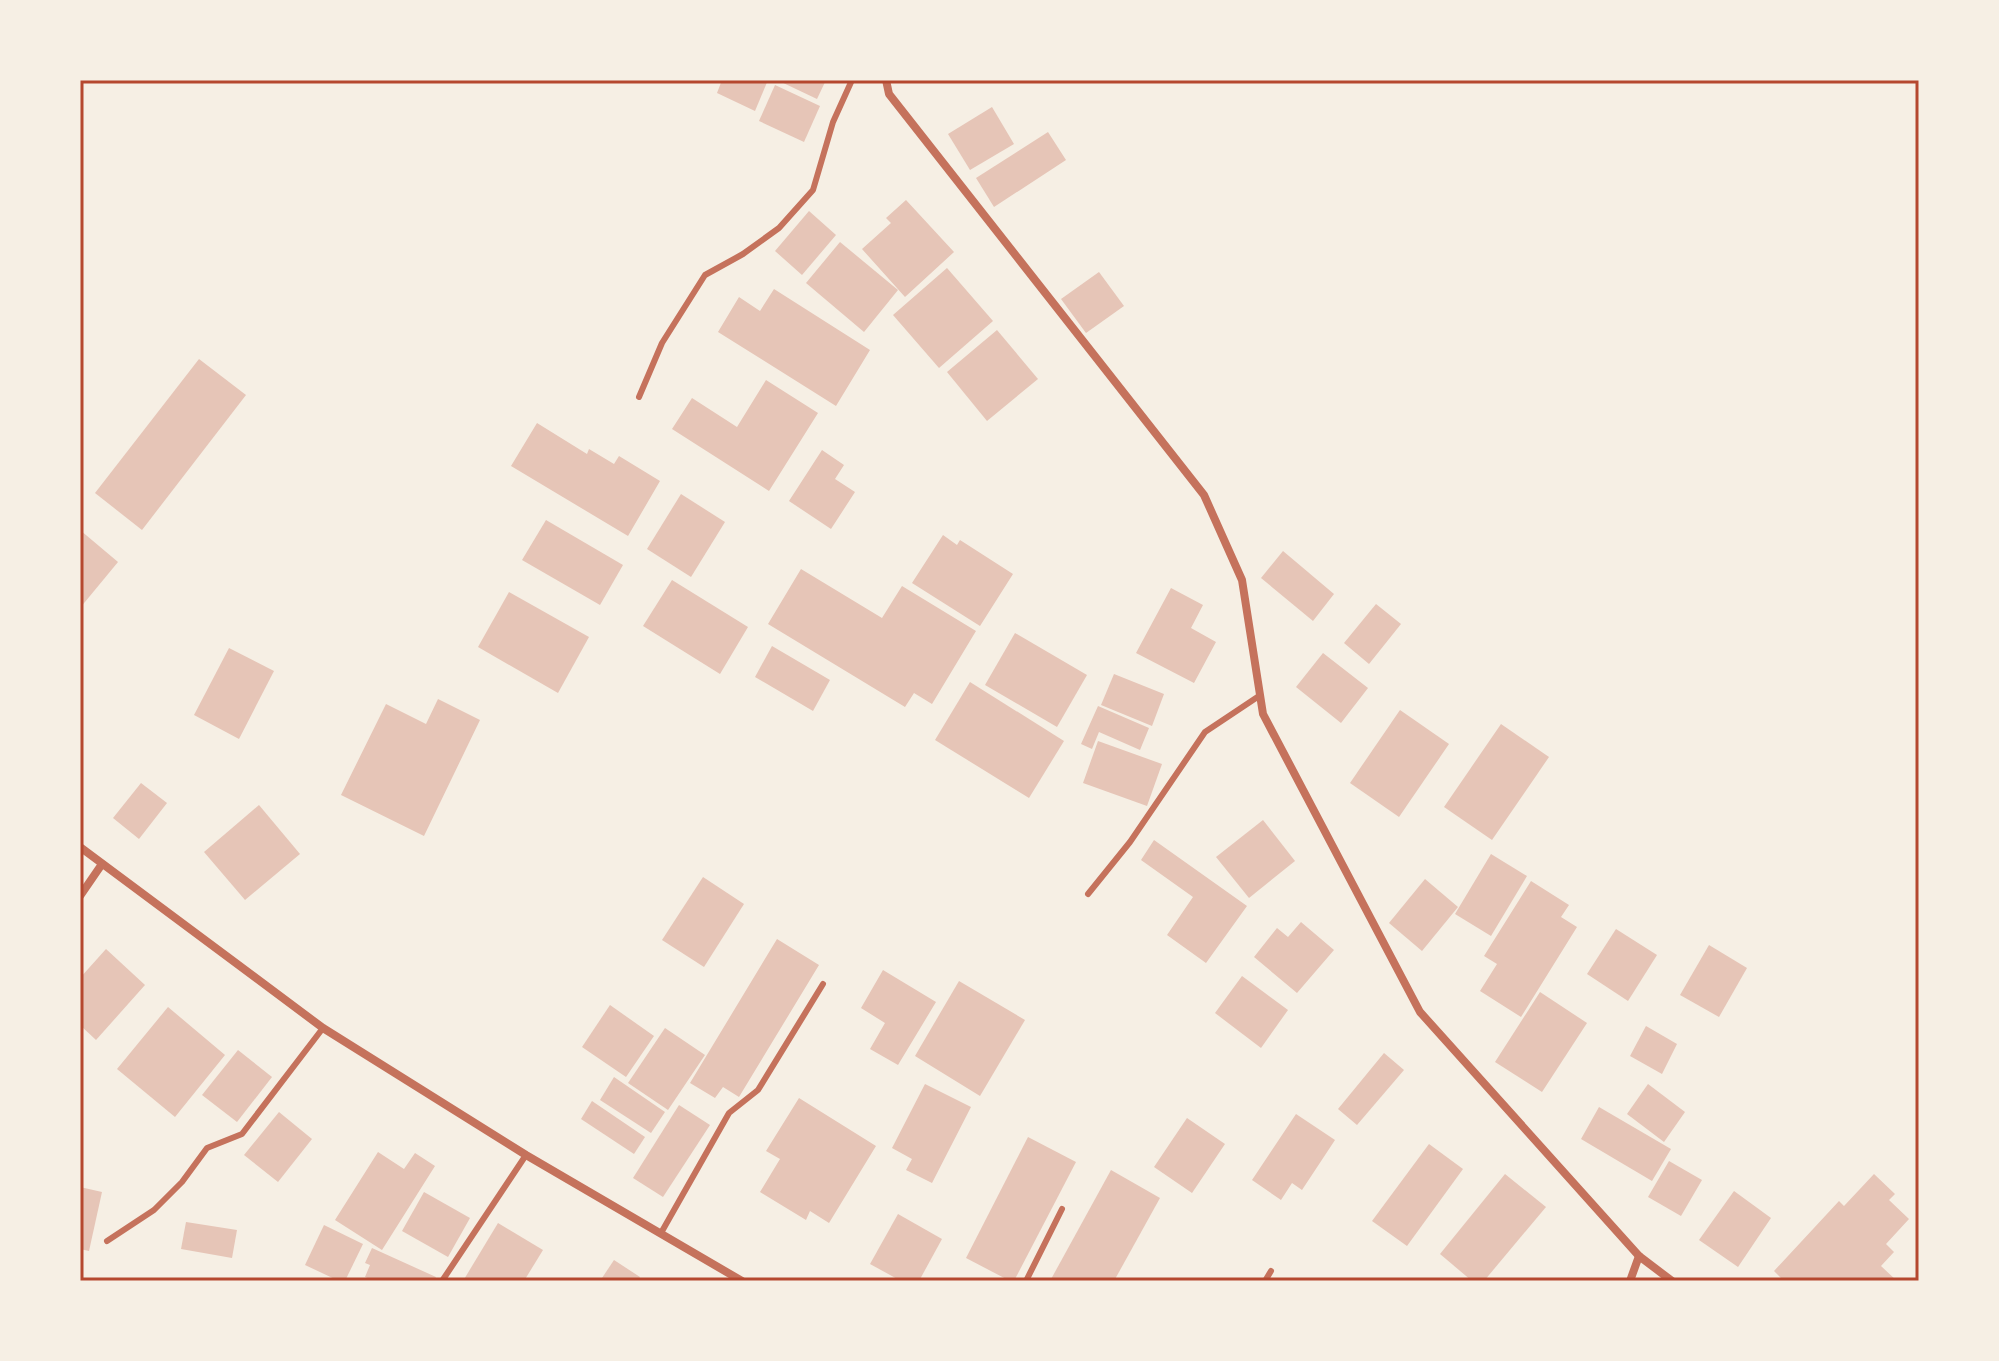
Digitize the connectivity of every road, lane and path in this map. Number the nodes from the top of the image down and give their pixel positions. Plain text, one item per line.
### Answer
1 (852, 80) edge
2 (886, 80) edge
3 (639, 397) dead end
4 (1259, 696) junction
5 (80, 847) edge
6 (102, 864) junction
7 (1088, 894) dead end
8 (80, 896) edge
9 (823, 984) dead end
10 (323, 1028) junction
11 (526, 1155) junction
12 (1062, 1209) dead end
13 (661, 1233) junction
14 (107, 1241) dead end
15 (1639, 1256) junction
16 (1271, 1271) dead end
17 (442, 1281) edge
18 (742, 1281) edge
19 (1026, 1281) edge
20 (1265, 1281) edge
21 (1630, 1281) edge
22 (1672, 1281) edge

1 - 3 lane
2 - 4 street
4 - 7 lane
4 - 15 street
5 - 6 street
6 - 8 street
6 - 10 street
9 - 13 lane
10 - 11 street
10 - 14 lane
11 - 13 street
11 - 17 lane
12 - 19 lane
13 - 18 street
15 - 21 street
15 - 22 street
16 - 20 lane

